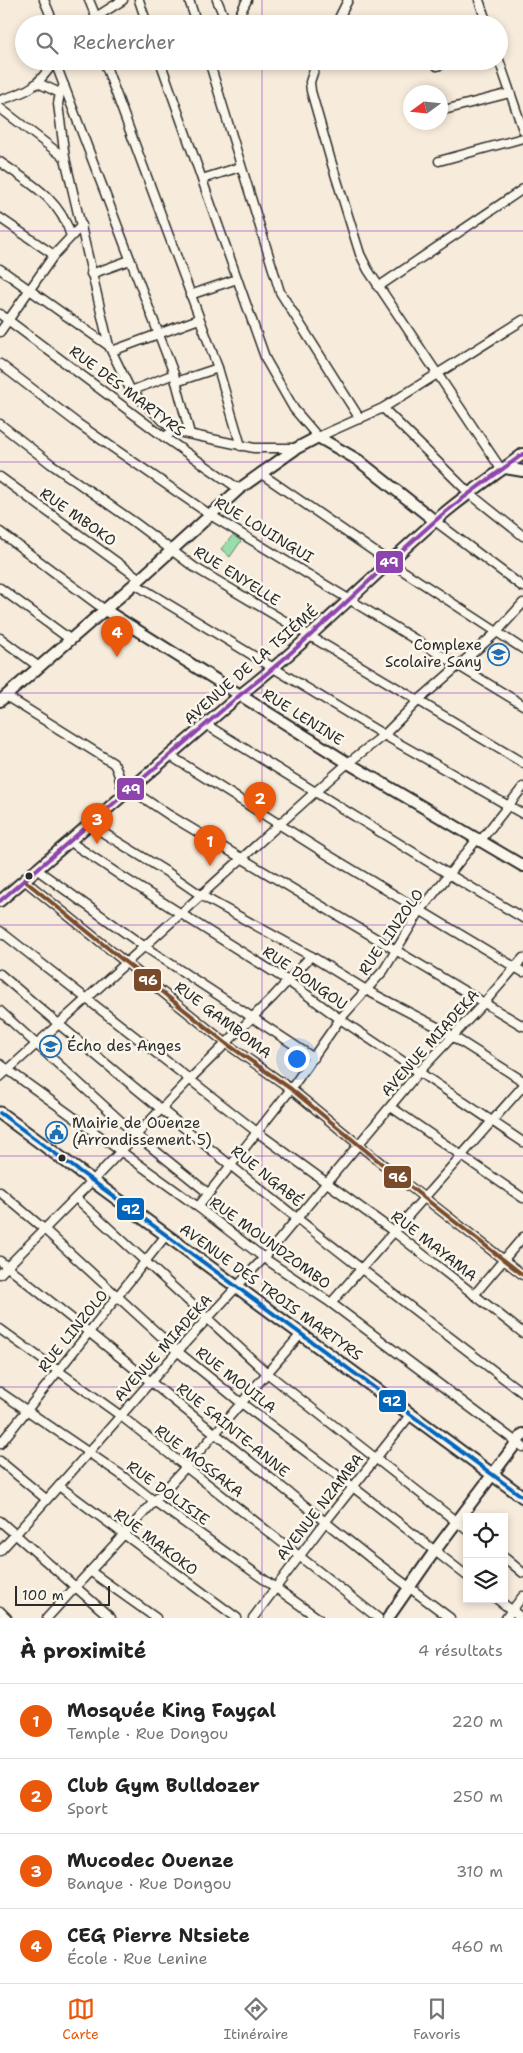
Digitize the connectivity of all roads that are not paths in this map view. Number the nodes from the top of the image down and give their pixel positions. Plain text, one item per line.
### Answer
1 (44, 0) edge
2 (89, 0) edge
3 (123, 0) edge
4 (139, 0) edge
5 (188, 0) edge
6 (217, 0) edge
7 (247, 0) edge
8 (348, 0) edge
9 (479, 0) edge
10 (50, 15) edge
11 (93, 15) edge
12 (101, 15) edge
13 (144, 15) edge
14 (194, 15) edge
15 (223, 15) edge
16 (240, 15) edge
17 (340, 15) edge
18 (484, 15) edge
19 (49, 70) edge
20 (58, 70) edge
21 (107, 70) edge
22 (163, 70) edge
23 (214, 70) edge
24 (314, 70) edge
25 (502, 70) edge
26 (38, 83) junction
27 (64, 85) junction
28 (510, 92) junction
29 (60, 93) junction
30 (0, 100) edge
31 (0, 108) edge
32 (448, 109) edge
33 (523, 130) edge
34 (523, 138) edge
35 (66, 158) junction
36 (0, 162) edge
37 (439, 162) dead end
38 (240, 167) junction
39 (202, 179) junction
40 (523, 189) edge
41 (0, 218) edge
42 (82, 225) junction
43 (71, 236) junction
44 (54, 255) junction
45 (130, 260) junction
46 (0, 269) edge
47 (92, 274) junction
48 (237, 279) junction
49 (378, 287) junction
50 (31, 291) junction
51 (190, 295) junction
52 (0, 314) edge
53 (199, 318) junction
54 (9, 320) junction
55 (523, 320) edge
56 (0, 332) edge
57 (158, 334) junction
58 (111, 348) junction
59 (0, 364) edge
60 (218, 368) junction
61 (174, 374) junction
62 (438, 374) junction
63 (176, 382) junction
64 (131, 391) junction
65 (383, 408) junction
66 (360, 419) junction
67 (0, 424) edge
68 (174, 430) junction
69 (190, 434) junction
70 (164, 437) junction
71 (318, 437) junction
72 (241, 446) junction
73 (297, 448) junction
74 (523, 454) edge
75 (503, 468) junction
76 (523, 471) edge
77 (260, 473) junction
78 (0, 477) edge
79 (239, 489) junction
80 (469, 493) junction
81 (212, 516) junction
82 (435, 521) junction
83 (0, 532) edge
84 (523, 536) edge
85 (172, 551) junction
86 (391, 563) junction
87 (138, 582) junction
88 (523, 587) edge
89 (0, 588) edge
90 (350, 599) junction
91 (523, 604) edge
92 (105, 610) junction
93 (497, 632) junction
94 (308, 636) junction
95 (0, 638) edge
96 (71, 640) junction
97 (523, 648) edge
98 (458, 665) junction
99 (39, 667) junction
100 (274, 668) junction
101 (240, 695) junction
102 (2, 699) edge
103 (419, 700) junction
104 (523, 705) edge
105 (205, 724) junction
106 (384, 735) junction
107 (170, 755) junction
108 (348, 763) junction
109 (523, 763) edge
110 (523, 787) edge
111 (127, 792) junction
112 (314, 792) junction
113 (509, 805) junction
114 (523, 814) edge
115 (89, 824) junction
116 (279, 824) junction
117 (480, 839) junction
118 (69, 841) junction
119 (242, 859) junction
120 (523, 866) edge
121 (36, 869) junction
122 (450, 875) junction
123 (24, 880) junction
124 (202, 896) junction
125 (0, 901) edge
126 (420, 911) junction
127 (180, 913) junction
128 (523, 918) edge
129 (0, 932) edge
130 (145, 947) junction
131 (397, 951) junction
132 (311, 956) junction
133 (523, 958) edge
134 (126, 964) junction
135 (514, 967) junction
136 (523, 972) edge
137 (0, 974) edge
138 (288, 981) junction
139 (366, 990) junction
140 (85, 999) junction
141 (484, 1003) junction
142 (0, 1011) edge
143 (252, 1018) junction
144 (340, 1020) junction
145 (59, 1023) junction
146 (523, 1026) edge
147 (452, 1037) junction
148 (36, 1044) junction
149 (227, 1044) junction
150 (314, 1058) junction
151 (0, 1064) edge
152 (8, 1070) junction
153 (418, 1073) junction
154 (0, 1077) edge
155 (190, 1079) junction
156 (523, 1081) edge
157 (523, 1086) edge
158 (291, 1088) junction
159 (0, 1105) edge
160 (391, 1107) junction
161 (161, 1110) junction
162 (0, 1113) edge
163 (491, 1120) junction
164 (257, 1132) junction
165 (136, 1135) junction
166 (523, 1142) edge
167 (358, 1144) junction
168 (120, 1151) junction
169 (61, 1154) junction
170 (461, 1156) junction
171 (230, 1164) junction
172 (95, 1178) junction
173 (327, 1182) junction
174 (0, 1192) edge
175 (208, 1193) junction
176 (76, 1198) junction
177 (424, 1198) junction
178 (523, 1198) edge
179 (198, 1207) junction
180 (297, 1217) junction
181 (44, 1229) junction
182 (394, 1231) junction
183 (167, 1234) junction
184 (523, 1237) edge
185 (264, 1258) junction
186 (504, 1259) junction
187 (0, 1261) edge
188 (146, 1261) junction
189 (8, 1267) junction
190 (361, 1268) junction
191 (0, 1274) edge
192 (523, 1274) edge
193 (239, 1283) junction
194 (474, 1295) junction
195 (119, 1296) junction
196 (331, 1303) junction
197 (208, 1318) junction
198 (0, 1329) edge
199 (90, 1332) junction
200 (523, 1333) edge
201 (301, 1334) junction
202 (177, 1351) junction
203 (59, 1372) junction
204 (268, 1373) junction
205 (150, 1380) junction
206 (0, 1392) edge
207 (523, 1394) edge
208 (240, 1402) junction
209 (26, 1411) junction
210 (411, 1414) junction
211 (120, 1416) junction
212 (214, 1433) junction
213 (521, 1441) edge
214 (0, 1444) edge
215 (89, 1453) junction
216 (376, 1458) junction
217 (0, 1461) edge
218 (185, 1468) junction
219 (496, 1472) junction
220 (59, 1486) junction
221 (353, 1487) junction
222 (523, 1488) edge
223 (523, 1497) edge
224 (46, 1500) junction
225 (154, 1501) junction
226 (0, 1521) edge
227 (326, 1521) junction
228 (457, 1523) junction
229 (463, 1527) edge
230 (15, 1535) junction
231 (124, 1535) junction
232 (0, 1551) edge
233 (434, 1552) junction
234 (300, 1557) junction
235 (506, 1558) edge
236 (90, 1571) junction
237 (463, 1573) edge
238 (523, 1573) edge
239 (76, 1587) junction
240 (276, 1587) junction
241 (409, 1587) junction
242 (523, 1596) edge
243 (502, 1603) edge
244 (512, 1610) junction
245 (0, 1611) edge
246 (7, 1618) edge
247 (47, 1618) edge
248 (111, 1618) edge
249 (156, 1618) edge
250 (237, 1618) edge
251 (253, 1618) edge
252 (318, 1618) edge
253 (378, 1618) edge
254 (388, 1618) edge
255 (450, 1618) edge
256 (506, 1618) edge
257 (522, 1618) edge

1 - 10 street
2 - 11 street
3 - 12 street
4 - 13 street
5 - 14 street
6 - 15 street
7 - 16 street
8 - 17 street
9 - 18 street
19 - 26 street
20 - 27 street
21 - 51 street
22 - 39 street
23 - 38 street
24 - 49 street
25 - 28 street
26 - 29 street
26 - 30 street
27 - 29 street
27 - 45 street
28 - 32 street
28 - 33 street
29 - 35 street
31 - 35 street
34 - 37 street
35 - 42 street
36 - 43 street
38 - 39 street
38 - 66 street
39 - 48 street
40 - 49 street
41 - 44 street
42 - 43 street
42 - 47 street
43 - 44 street
44 - 50 street
45 - 47 street
45 - 57 street
46 - 50 street
47 - 58 street
48 - 51 street
48 - 71 street
49 - 62 street
50 - 54 street
50 - 58 street
51 - 53 street
52 - 54 street, RUE DES MARTYRS
53 - 57 street
53 - 60 street
54 - 56 street
54 - 70 street, RUE DES MARTYRS
55 - 62 street
57 - 58 street
57 - 61 street
58 - 64 street
59 - 81 street, RUE LOUINGUI
60 - 63 street
60 - 72 street
61 - 63 street
61 - 64 street
62 - 65 street
62 - 75 street
63 - 69 street
64 - 68 street
65 - 66 street
65 - 80 street
66 - 71 street
67 - 85 street, RUE ENYELLE
68 - 69 street
68 - 70 street
69 - 72 street
70 - 79 street, RUE DES MARTYRS
71 - 73 street
71 - 82 street
72 - 73 street
73 - 77 street
74 - 75 street, AVENUE DE LA TSIÉMÉ
75 - 76 street
75 - 80 street, AVENUE DE LA TSIÉMÉ
77 - 79 street
77 - 86 street
78 - 87 street, RUE MBOKO
79 - 81 street
80 - 82 street, AVENUE DE LA TSIÉMÉ
80 - 84 street
81 - 85 street
81 - 90 street, RUE LOUINGUI
82 - 86 street, AVENUE DE LA TSIÉMÉ
82 - 88 street
83 - 92 street, RUE LENINE
85 - 87 street
85 - 94 street, RUE ENYELLE
86 - 90 street, AVENUE DE LA TSIÉMÉ
86 - 93 street
87 - 92 street
87 - 100 street, RUE MBOKO
89 - 96 street
90 - 94 street, AVENUE DE LA TSIÉMÉ
90 - 98 street, RUE LOUINGUI
91 - 93 street
92 - 96 street
92 - 101 street, RUE LENINE
93 - 97 street
93 - 98 street
94 - 100 street, AVENUE DE LA TSIÉMÉ
94 - 103 street, RUE ENYELLE
95 - 99 street
96 - 99 street
98 - 103 street
98 - 104 street, RUE LOUINGUI
99 - 102 street
100 - 101 street, AVENUE DE LA TSIÉMÉ
100 - 106 street, RUE MBOKO
101 - 105 street, AVENUE DE LA TSIÉMÉ
101 - 108 street, RUE LENINE
102 - 111 street
103 - 106 street
103 - 109 street, RUE ENYELLE
105 - 107 street, AVENUE DE LA TSIÉMÉ
105 - 112 street
106 - 108 street
106 - 113 street, RUE MBOKO
107 - 111 street, AVENUE DE LA TSIÉMÉ
107 - 116 street
108 - 112 street
108 - 117 street, RUE LENINE
110 - 113 street, RUE LINZOLO
111 - 115 street, AVENUE DE LA TSIÉMÉ
111 - 119 street
112 - 116 street
112 - 122 street
113 - 114 street, RUE MBOKO
113 - 117 street, RUE LINZOLO
115 - 118 street, AVENUE DE LA TSIÉMÉ
115 - 124 street
116 - 119 street
116 - 126 street
117 - 120 street, RUE LENINE
117 - 122 street, RUE LINZOLO
118 - 121 street, AVENUE DE LA TSIÉMÉ
118 - 127 street, RUE DONGOU
119 - 124 street
119 - 131 street
121 - 123 street, AVENUE DE LA TSIÉMÉ
121 - 130 street
122 - 126 street, RUE LINZOLO
122 - 128 street
123 - 125 street, AVENUE DE LA TSIÉMÉ
123 - 134 street, RUE GAMBOMA
124 - 127 street
124 - 132 street
126 - 131 street, RUE LINZOLO
126 - 135 street
127 - 130 street
127 - 138 street, RUE DONGOU
129 - 140 street, RUE MAYAMA
130 - 134 street
130 - 143 street
131 - 139 street, RUE LINZOLO
131 - 141 street
132 - 138 street
132 - 139 street
133 - 135 street, AVENUE MIADEKA
134 - 140 street
134 - 149 street, RUE GAMBOMA
135 - 136 street
135 - 141 street, AVENUE MIADEKA
137 - 145 street, RUE NGABÉ
138 - 143 street
138 - 144 street, RUE DONGOU
139 - 144 street, RUE LINZOLO
139 - 147 street
140 - 145 street
140 - 155 street, RUE MAYAMA
141 - 146 street
141 - 147 street, AVENUE MIADEKA
142 - 148 street
143 - 149 street
143 - 150 street
144 - 150 street, RUE LINZOLO
144 - 153 street, RUE DONGOU
145 - 148 street
145 - 161 street, RUE NGABÉ
147 - 153 street, AVENUE MIADEKA
147 - 156 street
148 - 152 street
148 - 165 street
149 - 155 street
149 - 158 street, RUE GAMBOMA
150 - 158 street, RUE LINZOLO
151 - 152 street, RUE MOUNDZOMBO
152 - 154 street
152 - 168 street, RUE MOUNDZOMBO
153 - 160 street, AVENUE MIADEKA
153 - 163 street, RUE DONGOU
155 - 161 street
155 - 164 street, RUE MAYAMA
157 - 163 street
158 - 164 street, RUE LINZOLO
158 - 167 street, RUE GAMBOMA
159 - 169 main road, AVENUE DES TROIS MARTYRS
160 - 167 street, AVENUE MIADEKA
160 - 170 street
161 - 165 street
161 - 171 street, RUE NGABÉ
162 - 169 main road, AVENUE DES TROIS MARTYRS
163 - 166 street, RUE DONGOU
163 - 170 street
164 - 171 street, RUE LINZOLO
164 - 173 street, RUE MAYAMA
165 - 168 street
165 - 175 street
167 - 173 street, AVENUE MIADEKA
167 - 177 street, RUE GAMBOMA
168 - 172 street
168 - 179 street, RUE MOUNDZOMBO
169 - 172 main road, AVENUE DES TROIS MARTYRS
170 - 177 street
170 - 178 street
171 - 175 street, RUE LINZOLO
171 - 180 street, RUE NGABÉ
172 - 176 street
172 - 183 main road, AVENUE DES TROIS MARTYRS
172 - 193 main road, AVENUE DES TROIS MARTYRS
173 - 180 street, AVENUE MIADEKA
173 - 182 street, RUE MAYAMA
174 - 181 street, RUE MOUILA
175 - 179 street, RUE LINZOLO
176 - 181 street
176 - 188 street
177 - 182 street
177 - 186 street, RUE GAMBOMA
179 - 185 street, RUE MOUNDZOMBO
180 - 185 street, AVENUE MIADEKA
180 - 190 street, RUE NGABÉ
181 - 189 street
181 - 195 street, RUE MOUILA
182 - 190 street
182 - 194 street, RUE MAYAMA
183 - 188 street, RUE LINZOLO
183 - 193 main road, AVENUE DES TROIS MARTYRS
184 - 186 street
185 - 193 street, AVENUE MIADEKA
185 - 196 street, RUE MOUNDZOMBO
186 - 192 street, RUE GAMBOMA
186 - 194 street
187 - 189 street, RUE SAINTE-ANNE
188 - 195 street, RUE LINZOLO
188 - 197 street
189 - 191 street
189 - 199 street, RUE SAINTE-ANNE
190 - 196 street
190 - 207 street, RUE NGABÉ
193 - 197 street, AVENUE MIADEKA
193 - 201 main road, AVENUE DES TROIS MARTYRS
193 - 219 main road, AVENUE DES TROIS MARTYRS
194 - 200 street, RUE MAYAMA
195 - 199 street, RUE LINZOLO
195 - 202 street, RUE MOUILA
196 - 213 street, RUE MOUNDZOMBO
197 - 202 street, AVENUE MIADEKA
197 - 204 street
198 - 203 street, RUE MOSSAKA
199 - 203 street, RUE LINZOLO
199 - 205 street, RUE SAINTE-ANNE
201 - 204 street
201 - 210 main road, AVENUE DES TROIS MARTYRS
202 - 205 street, AVENUE MIADEKA
202 - 208 street, RUE MOUILA
203 - 209 street, RUE LINZOLO
203 - 211 street, RUE MOSSAKA
204 - 208 street
204 - 216 street
205 - 211 street, AVENUE MIADEKA
205 - 212 street, RUE SAINTE-ANNE
206 - 209 street, RUE DOLISIE
208 - 212 street
208 - 221 street, RUE MOUILA
209 - 214 street, RUE LINZOLO
209 - 215 street, RUE DOLISIE
210 - 216 street, AVENUE NZAMBA
210 - 219 main road, AVENUE DES TROIS MARTYRS
211 - 215 street, AVENUE MIADEKA
211 - 218 street, RUE MOSSAKA
212 - 218 street
212 - 227 street, RUE SAINTE-ANNE
213 - 219 street
215 - 220 street, AVENUE MIADEKA
215 - 225 street, RUE DOLISIE
216 - 221 street, AVENUE NZAMBA
216 - 228 street
217 - 224 street
218 - 225 street
218 - 234 street, RUE MOSSAKA
219 - 222 main road, AVENUE DES TROIS MARTYRS
219 - 223 main road, AVENUE DES TROIS MARTYRS
219 - 228 street
220 - 224 street, AVENUE MIADEKA
220 - 231 street, RUE MAKOKO
221 - 227 street, AVENUE NZAMBA
221 - 233 street, RUE MOUILA
224 - 230 street, AVENUE MIADEKA
225 - 231 street
225 - 240 street, RUE DOLISIE
226 - 230 street
227 - 234 street, AVENUE NZAMBA
227 - 241 street, RUE SAINTE-ANNE
228 - 229 street
228 - 233 street
230 - 232 street, AVENUE MIADEKA
230 - 239 street
231 - 236 street
231 - 250 street, RUE MAKOKO
233 - 237 street, RUE MOUILA
233 - 241 street
234 - 240 street, AVENUE NZAMBA
234 - 253 street, RUE MOSSAKA
235 - 238 street
236 - 239 street
236 - 249 street
239 - 247 street
239 - 248 street
240 - 251 street, AVENUE NZAMBA
240 - 252 street, RUE DOLISIE
241 - 254 street
241 - 255 street, RUE SAINTE-ANNE
242 - 244 street
243 - 244 street
244 - 256 street
244 - 257 street
245 - 246 street

